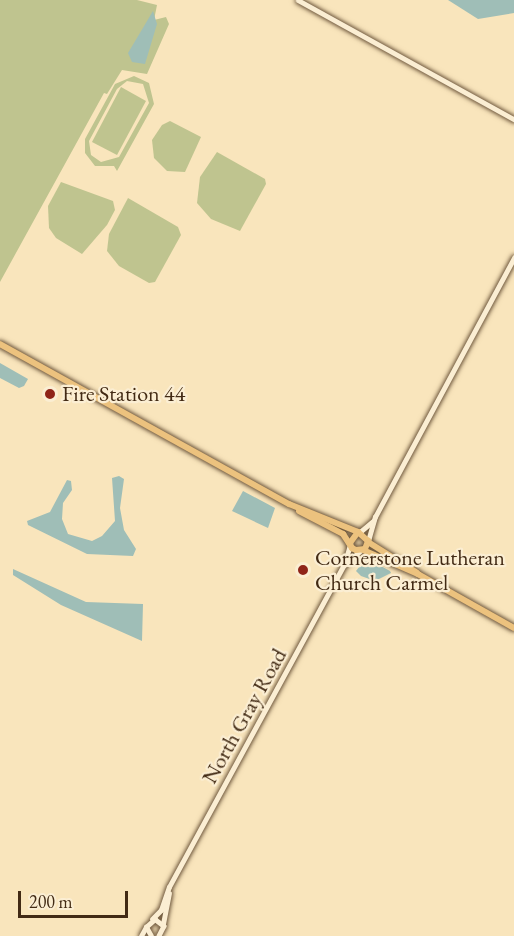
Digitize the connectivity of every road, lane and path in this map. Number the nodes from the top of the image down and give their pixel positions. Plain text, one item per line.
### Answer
1 (298, 0) edge
2 (514, 119) edge
3 (514, 258) edge
4 (0, 344) edge
5 (289, 504) junction
6 (373, 521) junction
7 (359, 532) junction
8 (368, 542) junction
9 (350, 543) junction
10 (361, 550) junction
11 (344, 565) junction
12 (418, 574) junction
13 (514, 628) edge
14 (172, 883) junction
15 (152, 919) junction
16 (164, 925) junction
17 (146, 927) junction
18 (169, 935) edge
19 (141, 936) edge
20 (151, 936) edge
21 (159, 936) edge

1 - 2 street
3 - 6 street
4 - 5 main road
5 - 7 main road
5 - 9 main road
6 - 7 street
6 - 8 street
7 - 8 main road
7 - 9 main road
8 - 10 main road
8 - 12 main road
9 - 10 main road
9 - 11 street, North Gray Road
10 - 11 street, North Gray Road
10 - 12 main road
11 - 14 street, North Gray Road
12 - 13 main road
14 - 15 street, North Gray Road
14 - 16 street, North Gray Road
15 - 16 street
15 - 17 street, North Gray Road
16 - 18 street
16 - 21 street, North Gray Road
17 - 19 street
17 - 20 street

